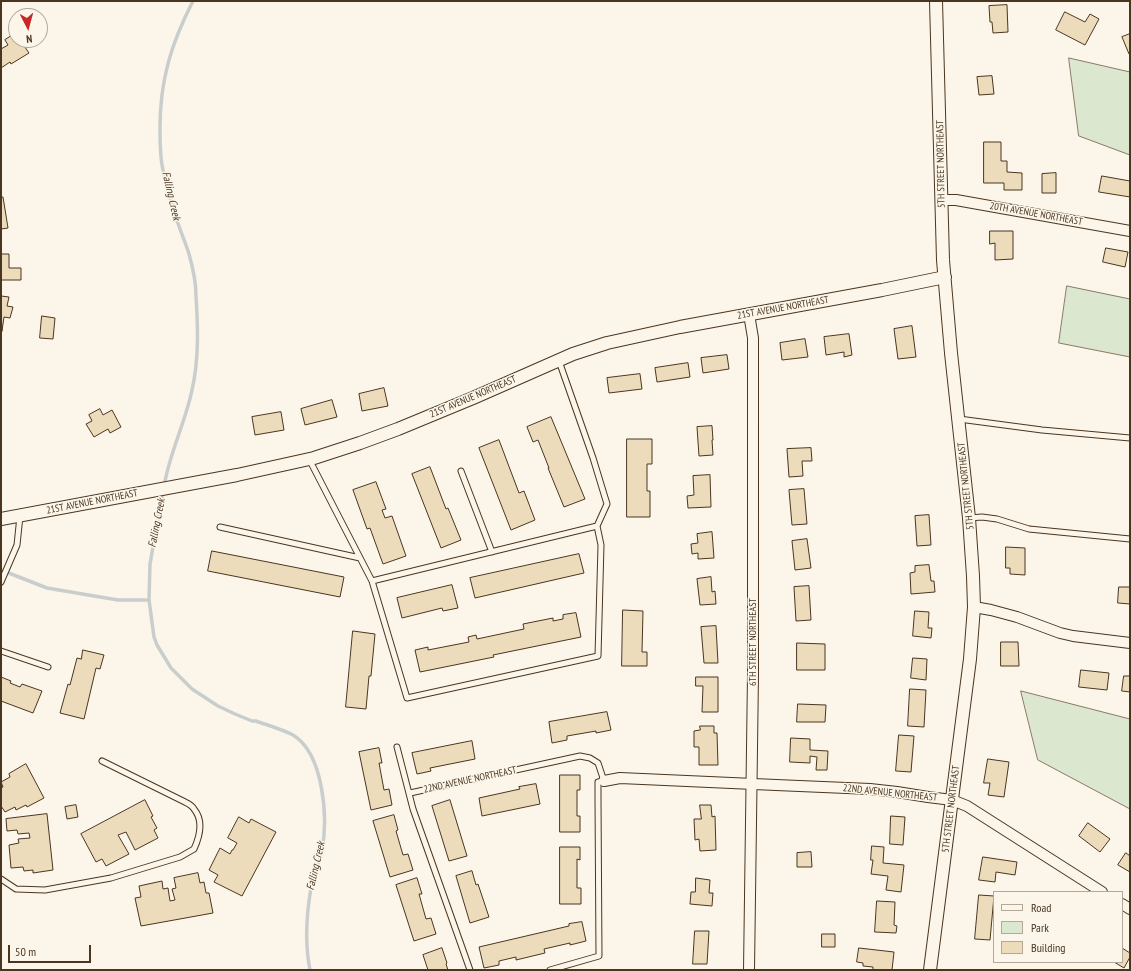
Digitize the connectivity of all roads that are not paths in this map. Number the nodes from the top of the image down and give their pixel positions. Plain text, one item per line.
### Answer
1 (936, 1) edge
2 (942, 200) junction
3 (1130, 231) edge
4 (945, 278) junction
5 (750, 314) junction
6 (559, 360) junction
7 (959, 419) junction
8 (1130, 438) edge
9 (309, 459) junction
10 (461, 471) dead end
11 (20, 515) junction
12 (969, 518) junction
13 (1, 519) edge
14 (597, 526) junction
15 (220, 527) dead end
16 (1130, 539) edge
17 (492, 552) junction
18 (360, 558) junction
19 (372, 581) junction
20 (1, 582) edge
21 (974, 607) junction
22 (1130, 643) edge
23 (1, 651) edge
24 (48, 667) dead end
25 (397, 747) dead end
26 (102, 761) dead end
27 (604, 781) junction
28 (752, 784) junction
29 (410, 793) junction
30 (952, 800) junction
31 (1, 879) edge
32 (1100, 891) edge
33 (470, 970) edge
34 (550, 970) edge
35 (749, 970) edge
36 (930, 970) edge

1 - 2 street, 5TH STREET NORTHEAST
2 - 3 street, 20TH AVENUE NORTHEAST
2 - 4 street, 5TH STREET NORTHEAST
4 - 5 street, 21ST AVENUE NORTHEAST
4 - 7 street, 5TH STREET NORTHEAST
5 - 6 street, 21ST AVENUE NORTHEAST
5 - 28 street, 6TH STREET NORTHEAST
6 - 9 street, 21ST AVENUE NORTHEAST
6 - 14 lane
7 - 8 lane
7 - 12 street, 5TH STREET NORTHEAST
9 - 11 street, 21ST AVENUE NORTHEAST
9 - 18 lane
10 - 17 lane
11 - 13 street, 21ST AVENUE NORTHEAST
11 - 20 lane
12 - 16 lane
12 - 21 street, 5TH STREET NORTHEAST
14 - 17 lane
14 - 19 lane
15 - 18 lane
17 - 19 lane
18 - 19 lane
21 - 22 street
21 - 30 street, 5TH STREET NORTHEAST
23 - 24 lane
25 - 29 lane
26 - 31 lane
27 - 28 street, 22ND AVENUE NORTHEAST
27 - 29 lane, 22ND AVENUE NORTHEAST
27 - 34 lane
28 - 30 street, 22ND AVENUE NORTHEAST
28 - 35 street, 6TH STREET NORTHEAST
29 - 33 lane, 22ND AVENUE NORTHEAST
30 - 32 street, 22ND AVENUE NORTHEAST
30 - 36 street, 5TH STREET NORTHEAST

